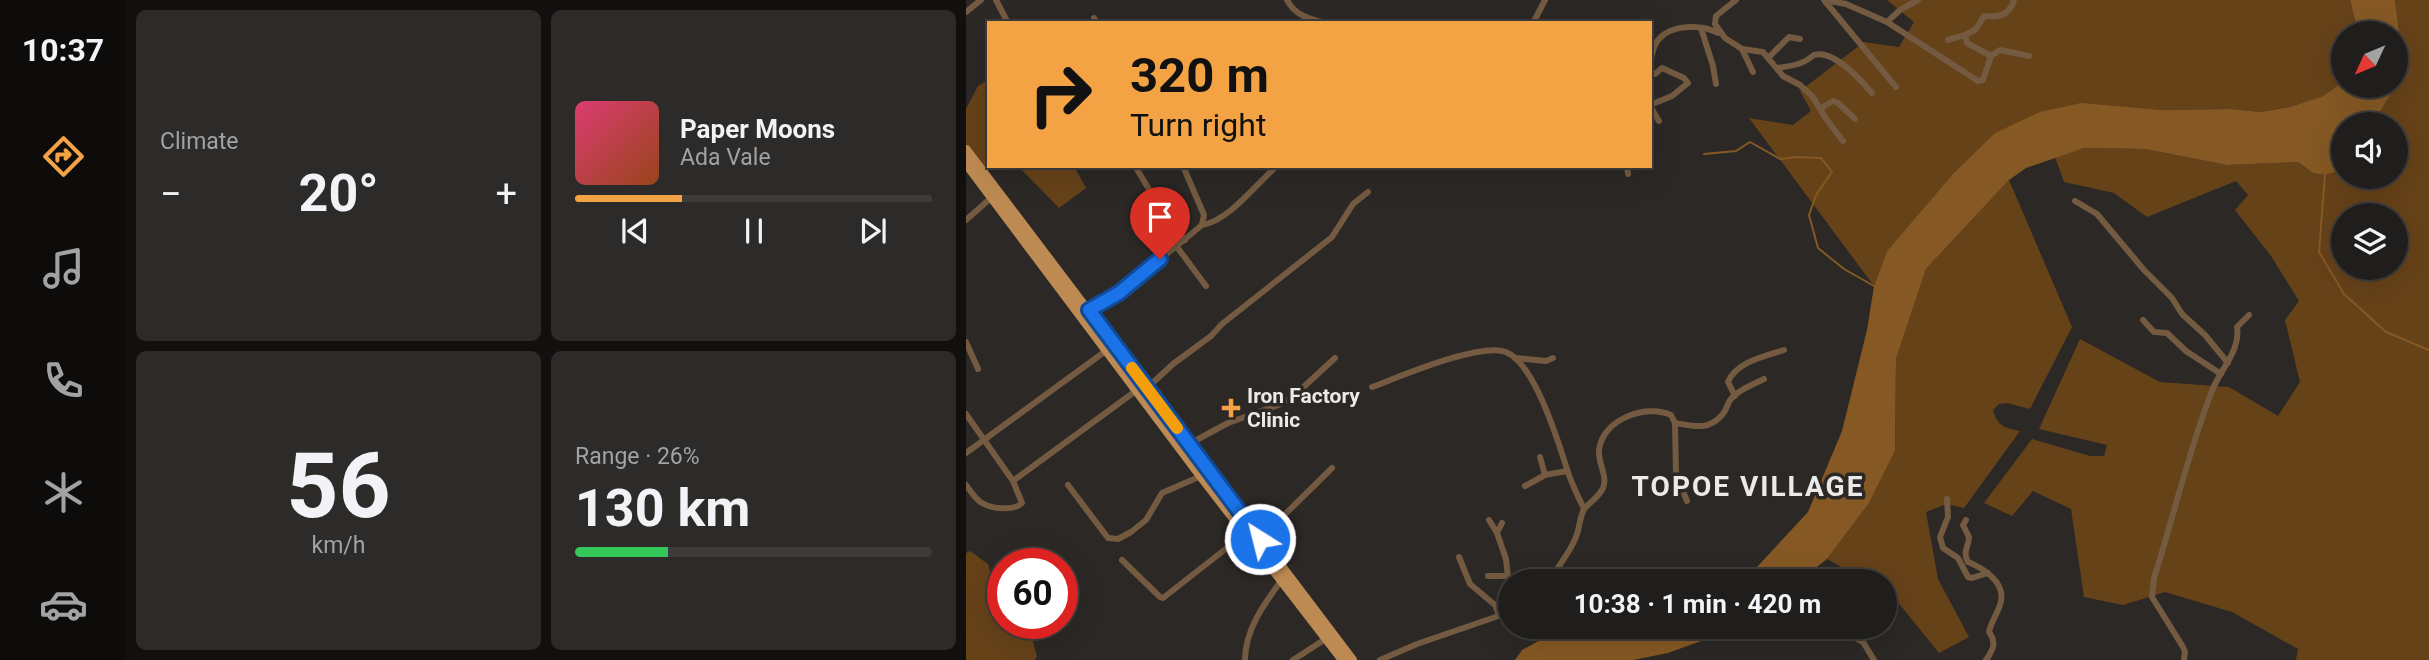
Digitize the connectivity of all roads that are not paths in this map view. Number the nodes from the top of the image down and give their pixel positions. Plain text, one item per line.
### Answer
1 (981, 0) edge
2 (996, 0) edge
3 (1287, 0) edge
4 (1545, 0) edge
5 (1736, 0) edge
6 (1824, 0) edge
7 (1918, 0) edge
8 (2014, 0) edge
9 (1725, 4) edge
10 (966, 12) edge
11 (1716, 16) junction
12 (1007, 21) edge
13 (1318, 21) edge
14 (1534, 21) edge
15 (1887, 22) junction
16 (1704, 28) junction
17 (1965, 35) junction
18 (1725, 38) junction
19 (1800, 39) dead end
20 (1948, 40) dead end
21 (1742, 49) junction
22 (1652, 56) edge
23 (1991, 56) junction
24 (2029, 56) dead end
25 (1769, 57) junction
26 (1778, 68) junction
27 (1753, 72) dead end
28 (1652, 73) edge
29 (1783, 76) junction
30 (1716, 84) dead end
31 (1784, 86) dead end
32 (1896, 87) dead end
33 (1872, 93) dead end
34 (1652, 105) edge
35 (1652, 109) edge
36 (1821, 110) junction
37 (1855, 119) dead end
38 (1659, 121) dead end
39 (1843, 141) dead end
40 (966, 150) edge
41 (966, 163) edge
42 (1136, 168) edge
43 (1184, 168) edge
44 (1275, 168) edge
45 (1368, 192) dead end
46 (992, 197) junction
47 (2075, 201) dead end
48 (966, 220) edge
49 (1202, 225) junction
50 (1185, 240) junction
51 (1177, 247) junction
52 (1206, 286) dead end
53 (1089, 310) junction
54 (2249, 315) dead end
55 (2143, 320) dead end
56 (966, 342) edge
57 (1107, 350) junction
58 (1784, 350) dead end
59 (1335, 358) dead end
60 (1515, 358) junction
61 (1553, 358) dead end
62 (2228, 363) junction
63 (978, 369) dead end
64 (2221, 374) junction
65 (1764, 379) dead end
66 (1372, 387) dead end
67 (1141, 391) junction
68 (1735, 396) junction
69 (966, 414) edge
70 (1675, 423) junction
71 (984, 441) junction
72 (1189, 444) junction
73 (966, 453) edge
74 (1540, 457) dead end
75 (1332, 468) dead end
76 (1567, 471) junction
77 (1545, 475) junction
78 (1200, 476) junction
79 (1013, 481) junction
80 (966, 485) edge
81 (1068, 485) dead end
82 (1525, 486) dead end
83 (1947, 499) dead end
84 (1687, 501) dead end
85 (1584, 509) junction
86 (1489, 520) dead end
87 (1966, 520) dead end
88 (1502, 523) dead end
89 (1246, 533) junction
90 (1497, 533) junction
91 (1260, 539) junction
92 (1459, 557) dead end
93 (1122, 561) dead end
94 (1507, 569) edge
95 (1558, 569) edge
96 (1988, 573) junction
97 (1488, 576) dead end
98 (1498, 576) edge
99 (1281, 581) junction
100 (1498, 613) edge
101 (1498, 615) edge
102 (1327, 638) junction
103 (1858, 639) edge
104 (1245, 660) edge
105 (1293, 660) edge
106 (1343, 660) edge
107 (1352, 660) edge
108 (1380, 660) edge
109 (1874, 660) edge
110 (1986, 660) edge
111 (2183, 660) edge

1 - 10 street
2 - 12 street
3 - 13 street
4 - 14 street
5 - 9 street
6 - 15 street
6 - 32 street
7 - 15 street
8 - 17 street
9 - 11 street
11 - 16 street
11 - 18 street
15 - 23 street
16 - 18 street
16 - 22 street
16 - 30 street
17 - 20 street
17 - 23 street
18 - 21 street
19 - 25 street
21 - 25 street
21 - 27 street
23 - 24 street
25 - 26 street
26 - 29 street
26 - 33 street
28 - 34 street
29 - 31 street
29 - 36 street
35 - 38 street
36 - 37 street
36 - 39 street
40 - 53 main road
41 - 46 main road
42 - 50 street
43 - 49 street
44 - 49 street
45 - 67 street
46 - 48 street
46 - 57 main road
47 - 62 street
49 - 50 street
50 - 51 street
51 - 52 street
51 - 53 street
53 - 67 main road
54 - 62 street
55 - 64 street
56 - 63 street
57 - 67 main road
57 - 71 street
58 - 68 street
59 - 72 street
60 - 61 street
60 - 66 street
60 - 76 street
62 - 64 street
64 - 111 street
65 - 68 street
67 - 72 main road
67 - 78 main road
67 - 79 street
68 - 70 street
69 - 71 street
70 - 84 street
70 - 85 street
71 - 73 street
71 - 79 street
72 - 91 main road
74 - 77 street
75 - 91 street
76 - 77 street
76 - 85 street
77 - 82 street
78 - 81 street
78 - 89 main road
79 - 80 street
83 - 96 street
85 - 95 street
86 - 90 street
87 - 96 street
88 - 90 street
89 - 93 street
89 - 99 main road
90 - 94 street
91 - 107 main road
92 - 100 street
96 - 110 street
97 - 98 street
99 - 102 main road
99 - 104 street
101 - 108 street
102 - 105 street
102 - 106 main road
103 - 109 street

